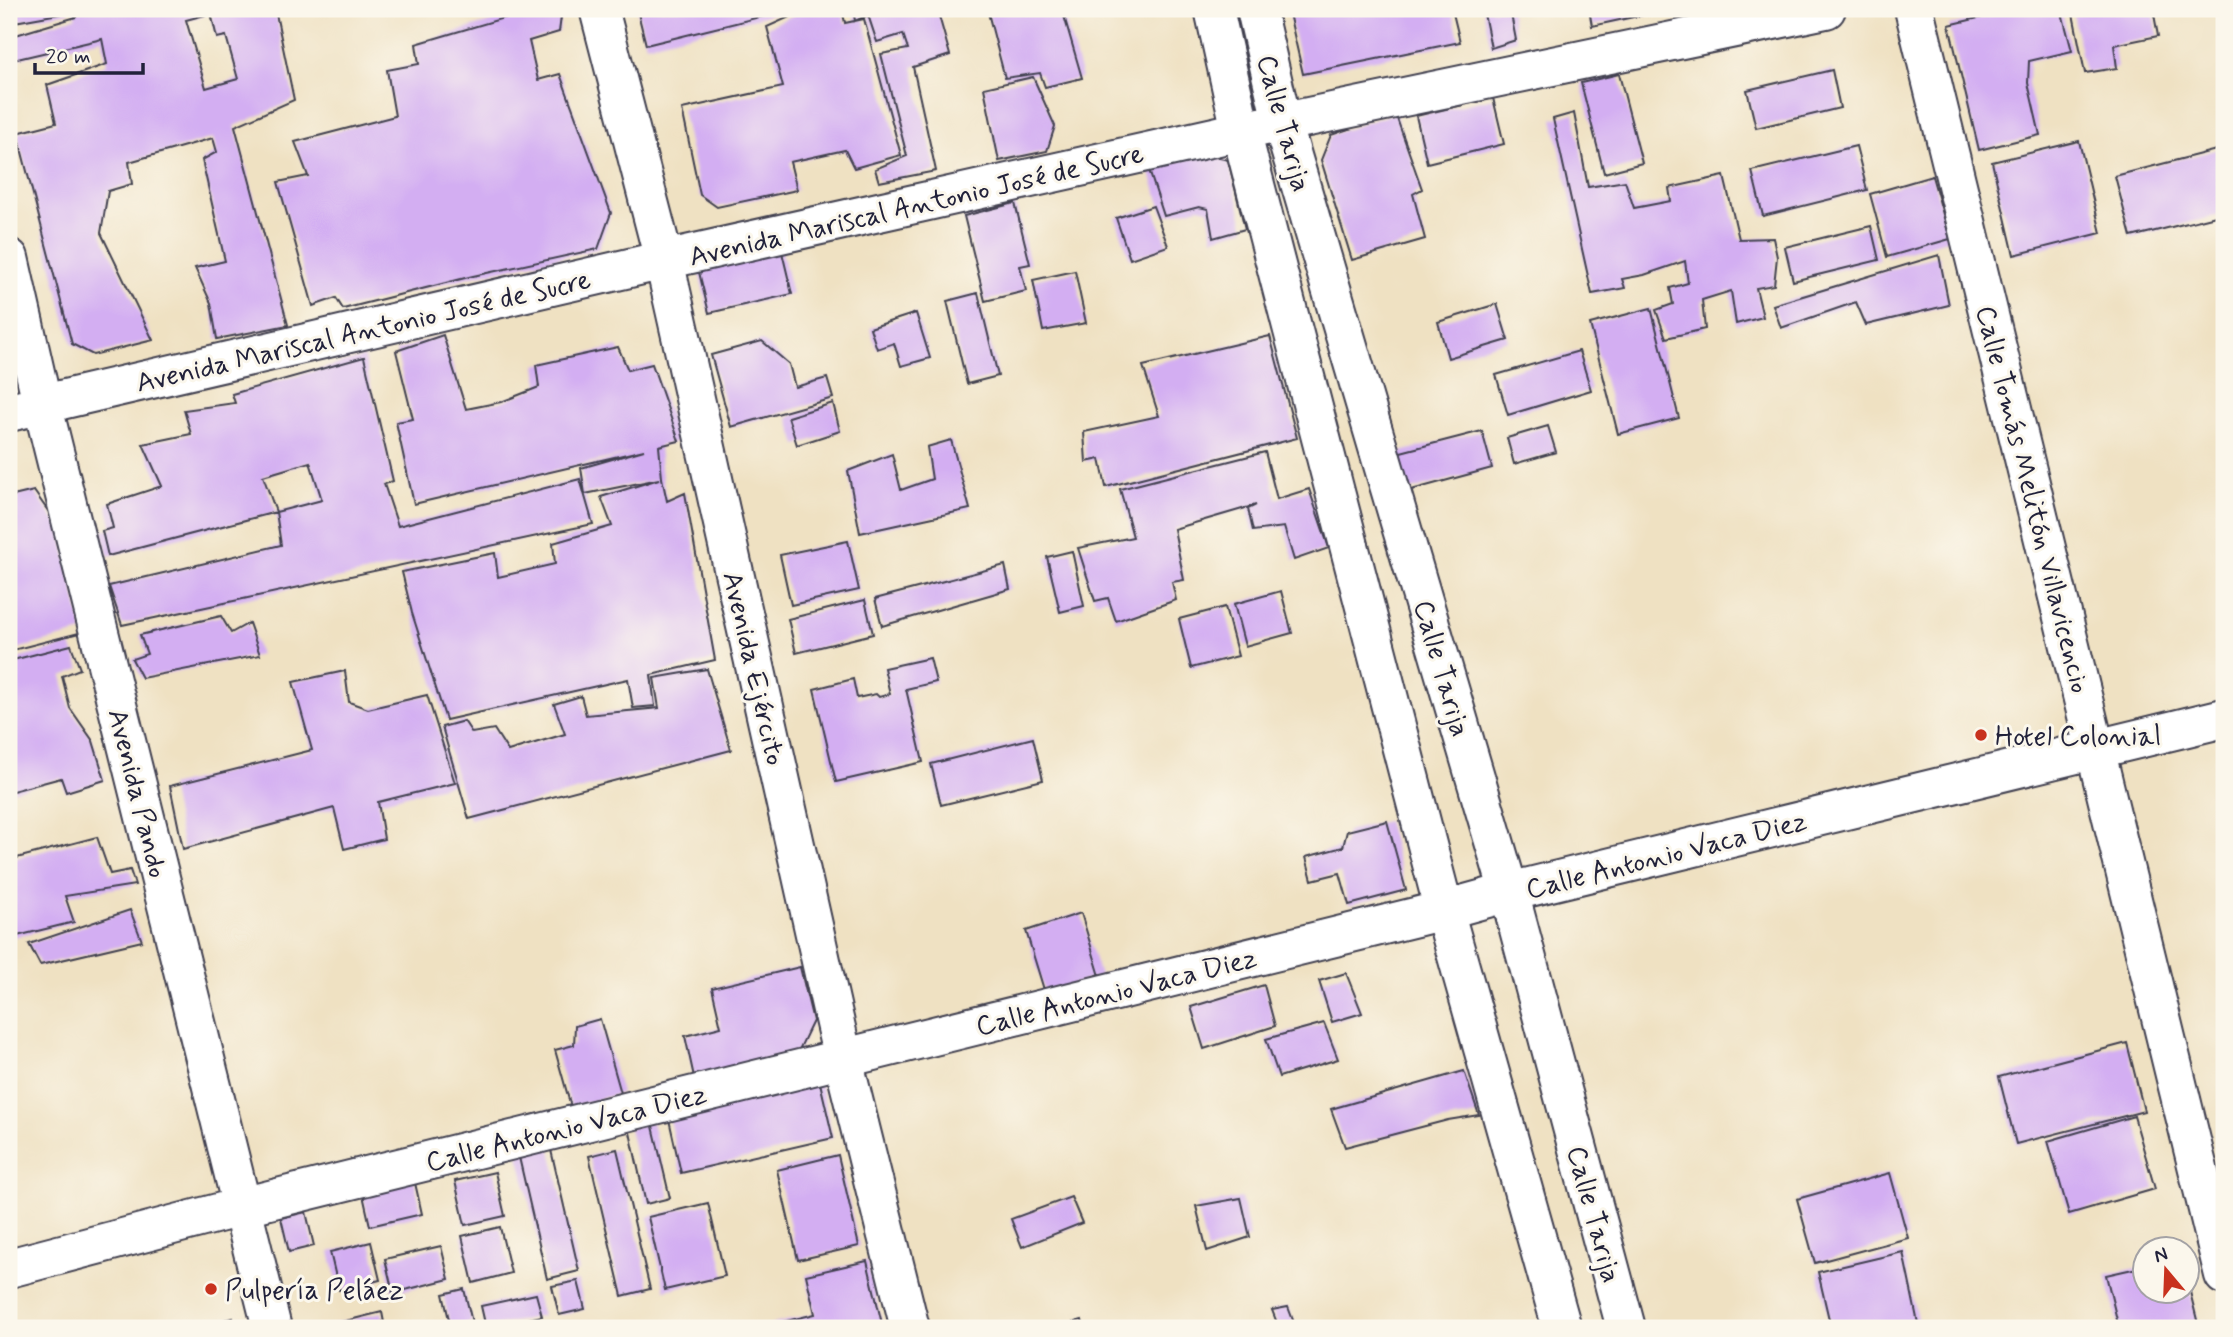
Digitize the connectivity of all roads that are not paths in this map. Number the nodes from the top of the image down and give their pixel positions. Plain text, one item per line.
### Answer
1 (599, 9) edge
2 (1213, 9) edge
3 (1256, 9) edge
4 (1826, 9) edge
5 (1914, 9) edge
6 (1282, 122) junction
7 (1241, 131) junction
8 (9, 258) edge
9 (664, 260) junction
10 (25, 408) edge
11 (2224, 718) edge
12 (2095, 750) junction
13 (1509, 892) junction
14 (1444, 910) junction
15 (843, 1059) junction
16 (241, 1207) junction
17 (9, 1268) edge
18 (2224, 1275) edge
19 (272, 1328) edge
20 (910, 1328) edge
21 (1562, 1328) edge
22 (1626, 1328) edge

1 - 9 street, Avenida Ejército
2 - 7 street, Calle Tarija
3 - 6 street, Calle Tarija
4 - 6 street, Avenida Mariscal Antonio José de Sucre
5 - 12 street, Calle Tomás Melitón Villavicencio
6 - 7 street, Avenida Mariscal Antonio José de Sucre
6 - 13 street, Calle Tarija
7 - 9 street, Avenida Mariscal Antonio José de Sucre
7 - 14 street, Calle Tarija
8 - 10 street, Avenida Pando
9 - 10 street, Avenida Mariscal Antonio José de Sucre
9 - 15 street, Avenida Ejército
10 - 16 street, Avenida Pando
11 - 12 street, Calle Antonio Vaca Diez
12 - 13 street, Calle Antonio Vaca Diez
12 - 18 street, Calle Tomás Melitón Villavicencio
13 - 14 street, Calle Antonio Vaca Diez
13 - 22 street, Calle Tarija
14 - 15 street, Calle Antonio Vaca Diez
14 - 21 street, Calle Tarija
15 - 16 street, Calle Antonio Vaca Diez
15 - 20 street, Avenida Ejército
16 - 17 street, Calle Antonio Vaca Diez
16 - 19 street, Avenida Pando

